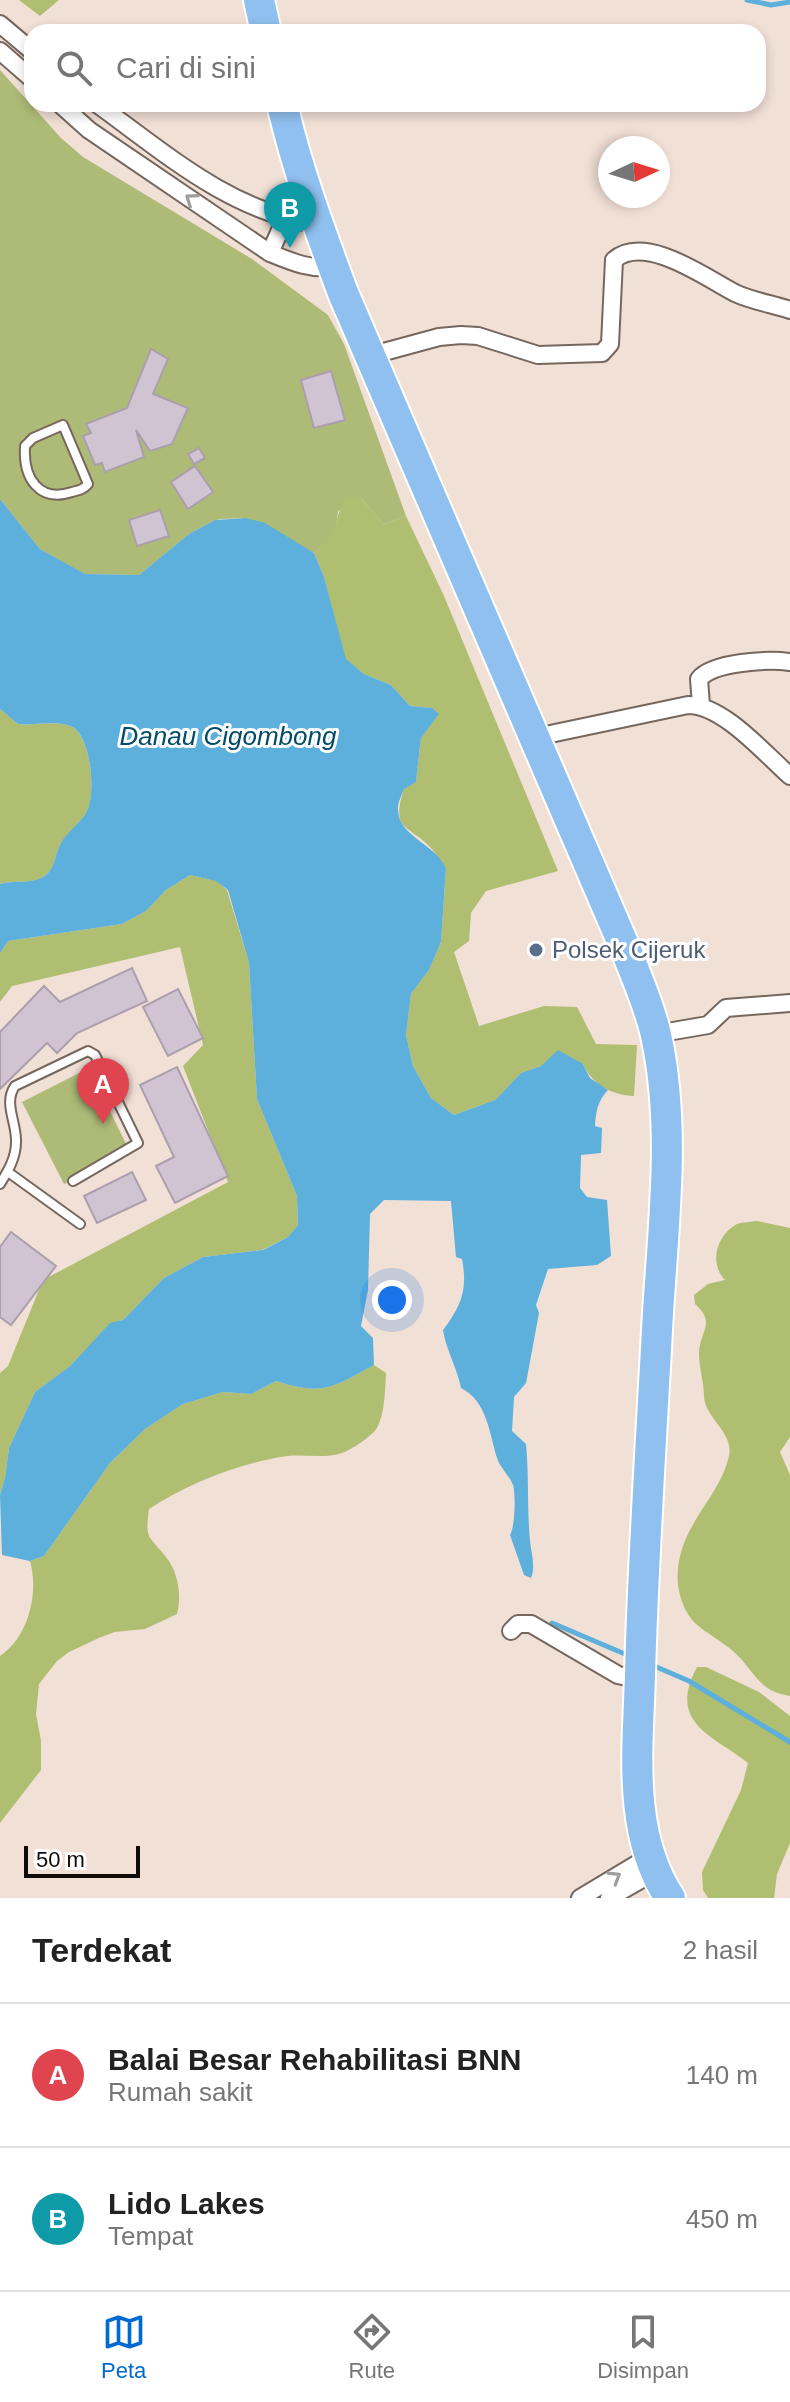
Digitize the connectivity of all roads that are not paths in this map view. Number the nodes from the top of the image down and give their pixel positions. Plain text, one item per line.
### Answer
1 (259, 0) edge
2 (0, 24) edge
3 (264, 24) edge
4 (24, 44) edge
5 (0, 51) edge
6 (24, 72) edge
7 (69, 112) edge
8 (108, 112) edge
9 (284, 112) edge
10 (234, 198) junction
11 (220, 219) junction
12 (285, 219) junction
13 (316, 224) junction
14 (270, 253) junction
15 (334, 267) junction
16 (790, 310) edge
17 (369, 356) junction
18 (77, 454) joint
19 (790, 662) edge
20 (701, 705) junction
21 (536, 737) junction
22 (790, 776) edge
23 (790, 1003) edge
24 (656, 1034) junction
25 (8, 1172) junction
26 (73, 1181) dead end
27 (0, 1184) edge
28 (80, 1224) dead end
29 (511, 1631) dead end
30 (640, 1676) junction
31 (653, 1864) junction
32 (580, 1898) edge
33 (609, 1898) edge
34 (670, 1898) edge

1 - 3 highway
2 - 4 street
5 - 6 street
11 -> 7 street
8 - 10 street
9 - 13 highway
10 - 11 street
10 - 12 street
11 - 14 street
12 - 13 street
12 - 14 street
13 - 15 highway
14 - 15 street
15 - 17 highway
16 - 17 street
17 - 21 highway
18 - 18 lane
19 - 20 street
20 - 21 street
20 - 22 street
21 - 24 highway
23 - 24 street
24 - 30 highway
25 - 26 lane
25 - 27 lane
25 - 28 lane
29 - 30 street
30 - 31 highway
32 -> 31 street
31 - 33 street
31 - 34 highway

